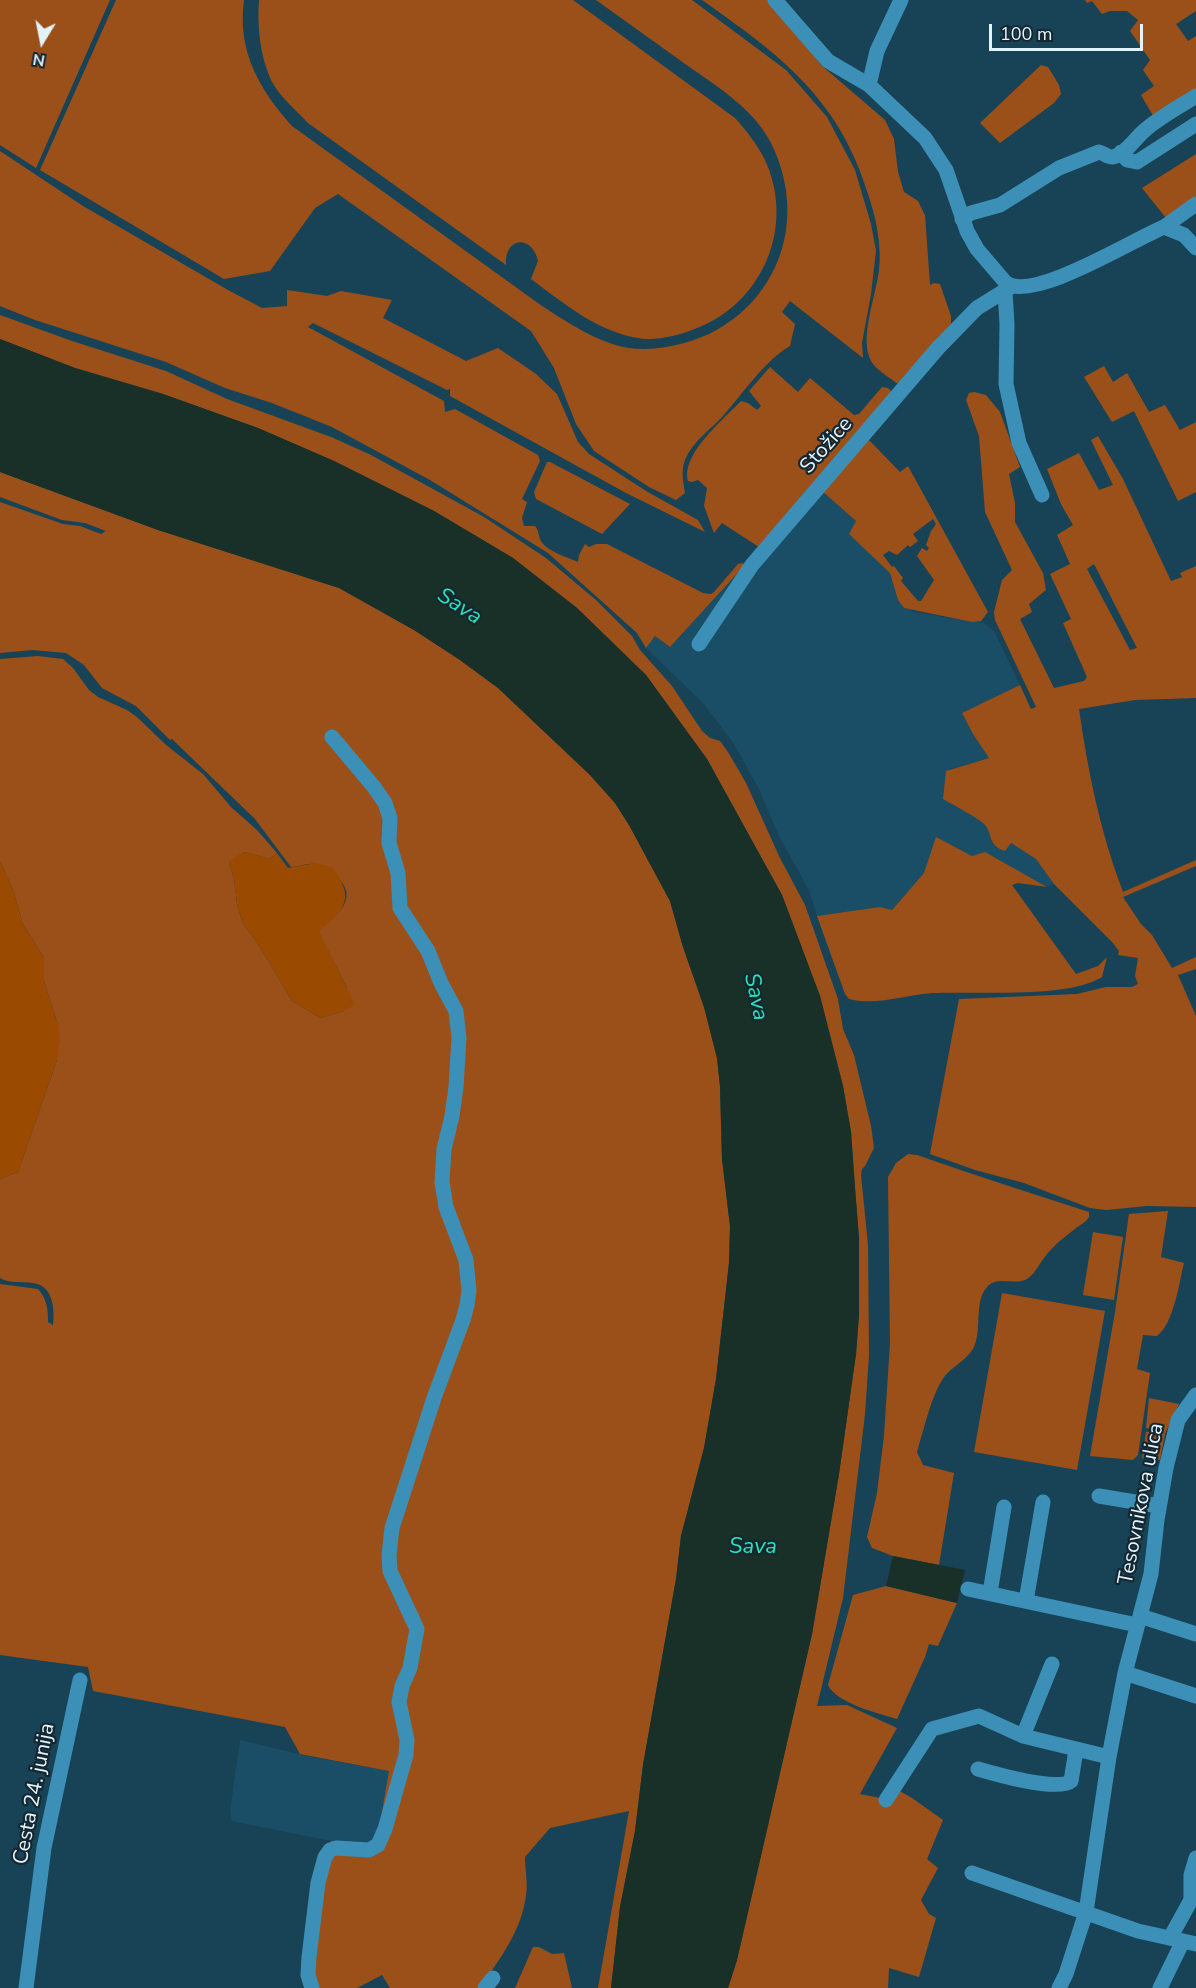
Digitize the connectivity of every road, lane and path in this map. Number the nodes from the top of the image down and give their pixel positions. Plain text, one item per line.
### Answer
1 (775, 0) edge
2 (901, 0) edge
3 (869, 85) junction
4 (1196, 96) edge
5 (1196, 124) edge
6 (1121, 152) junction
7 (1196, 204) edge
8 (962, 219) junction
9 (1164, 227) junction
10 (1196, 248) edge
11 (1008, 290) junction
12 (1042, 495) dead end
13 (699, 644) dead end
14 (332, 737) dead end
15 (1196, 1395) edge
16 (1100, 1496) dead end
17 (1043, 1502) dead end
18 (1159, 1506) junction
19 (1004, 1507) dead end
20 (968, 1589) dead end
21 (990, 1593) junction
22 (1026, 1601) junction
23 (1139, 1621) junction
24 (1196, 1634) edge
25 (1052, 1664) dead end
26 (1125, 1673) junction
27 (80, 1680) dead end
28 (1196, 1696) edge
29 (1023, 1736) junction
30 (1076, 1750) junction
31 (1108, 1757) junction
32 (978, 1769) dead end
33 (886, 1800) dead end
34 (1196, 1858) edge
35 (972, 1873) dead end
36 (1086, 1912) junction
37 (1183, 1941) edge
38 (26, 1988) edge
39 (312, 1988) edge
40 (1059, 1988) edge
41 (1160, 1988) edge

1 - 3 street
2 - 3 street
3 - 8 street
4 - 6 street
5 - 6 street
6 - 8 street
7 - 9 street, Stožice
8 - 11 street
9 - 10 street
9 - 11 street, Stožice
11 - 12 street
11 - 13 street, Stožice
14 - 39 street
15 - 18 street, Tesovnikova ulica
16 - 18 street
17 - 22 street
18 - 23 street, Tesovnikova ulica
19 - 21 street
20 - 21 street
21 - 22 street
22 - 23 street
23 - 24 street
23 - 26 street, Tesovnikova ulica
25 - 29 street
26 - 28 street
26 - 31 street, Tesovnikova ulica
27 - 38 street, Cesta 24. junija
29 - 30 street
29 - 33 street
30 - 31 street
30 - 32 street
31 - 36 street, Tesovnikova ulica
34 - 37 street
35 - 36 street
36 - 37 street
36 - 40 street, Tesovnikova ulica
37 - 41 street

